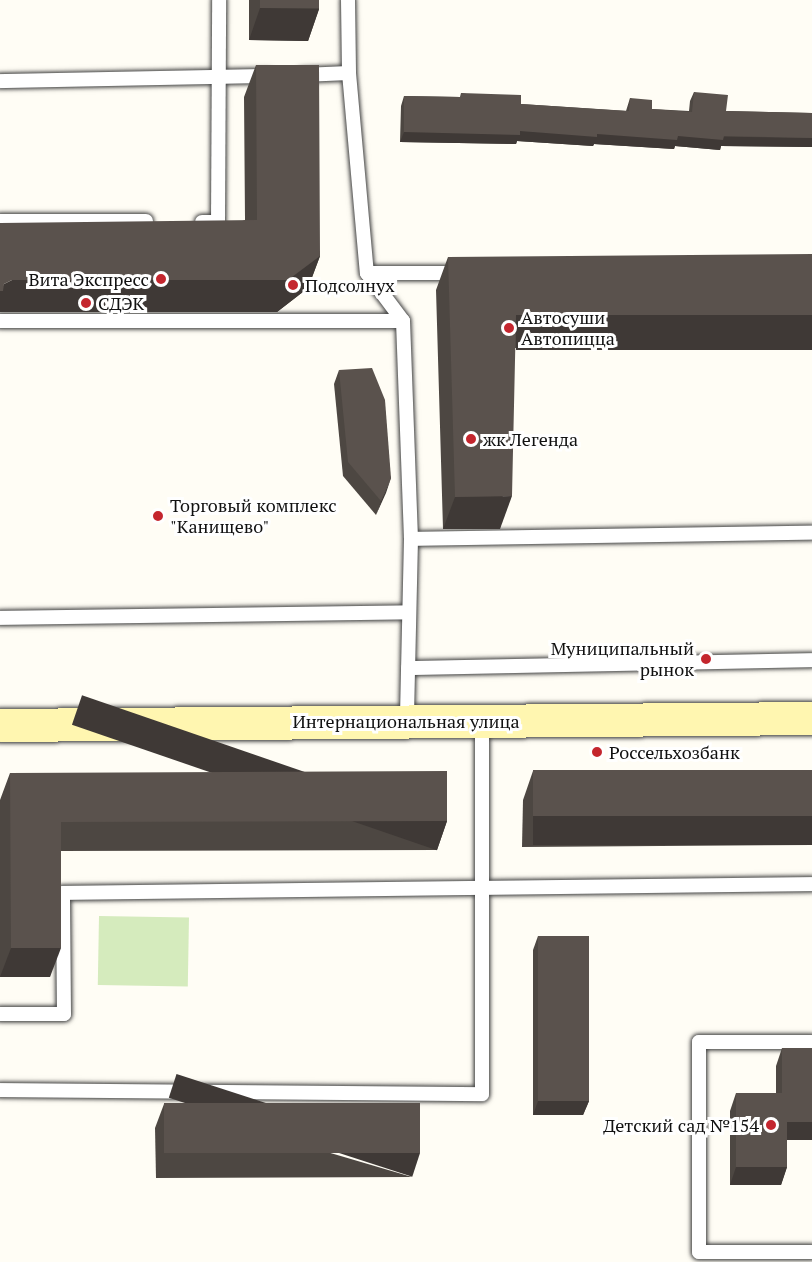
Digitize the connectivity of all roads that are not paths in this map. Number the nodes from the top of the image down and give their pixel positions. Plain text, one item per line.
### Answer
1 (219, 0) edge
2 (348, 0) edge
3 (349, 73) junction
4 (216, 77) junction
5 (0, 81) edge
6 (0, 221) edge
7 (161, 221) edge
8 (184, 222) edge
9 (367, 273) junction
10 (472, 273) edge
11 (0, 321) edge
12 (404, 321) junction
13 (812, 533) edge
14 (411, 538) junction
15 (408, 612) junction
16 (0, 618) edge
17 (812, 660) edge
18 (408, 668) junction
19 (812, 718) edge
20 (407, 720) junction
21 (482, 720) junction
22 (0, 724) edge
23 (812, 884) edge
24 (482, 888) junction
25 (0, 1014) edge
26 (812, 1042) edge
27 (0, 1090) edge
28 (812, 1252) edge

1 - 4 lane
2 - 3 lane
3 - 4 lane
3 - 9 lane
4 - 5 lane
4 - 8 lane
6 - 7 lane
9 - 10 lane
9 - 12 lane
11 - 12 lane
12 - 14 lane
13 - 14 lane
14 - 15 lane
15 - 16 lane
15 - 18 lane
17 - 18 lane
18 - 20 lane
19 - 21 main road, Интернациональная улица
20 - 21 main road, Интернациональная улица
20 - 22 main road, Интернациональная улица
21 - 24 lane
23 - 24 lane
24 - 25 lane
24 - 27 lane
26 - 28 lane

